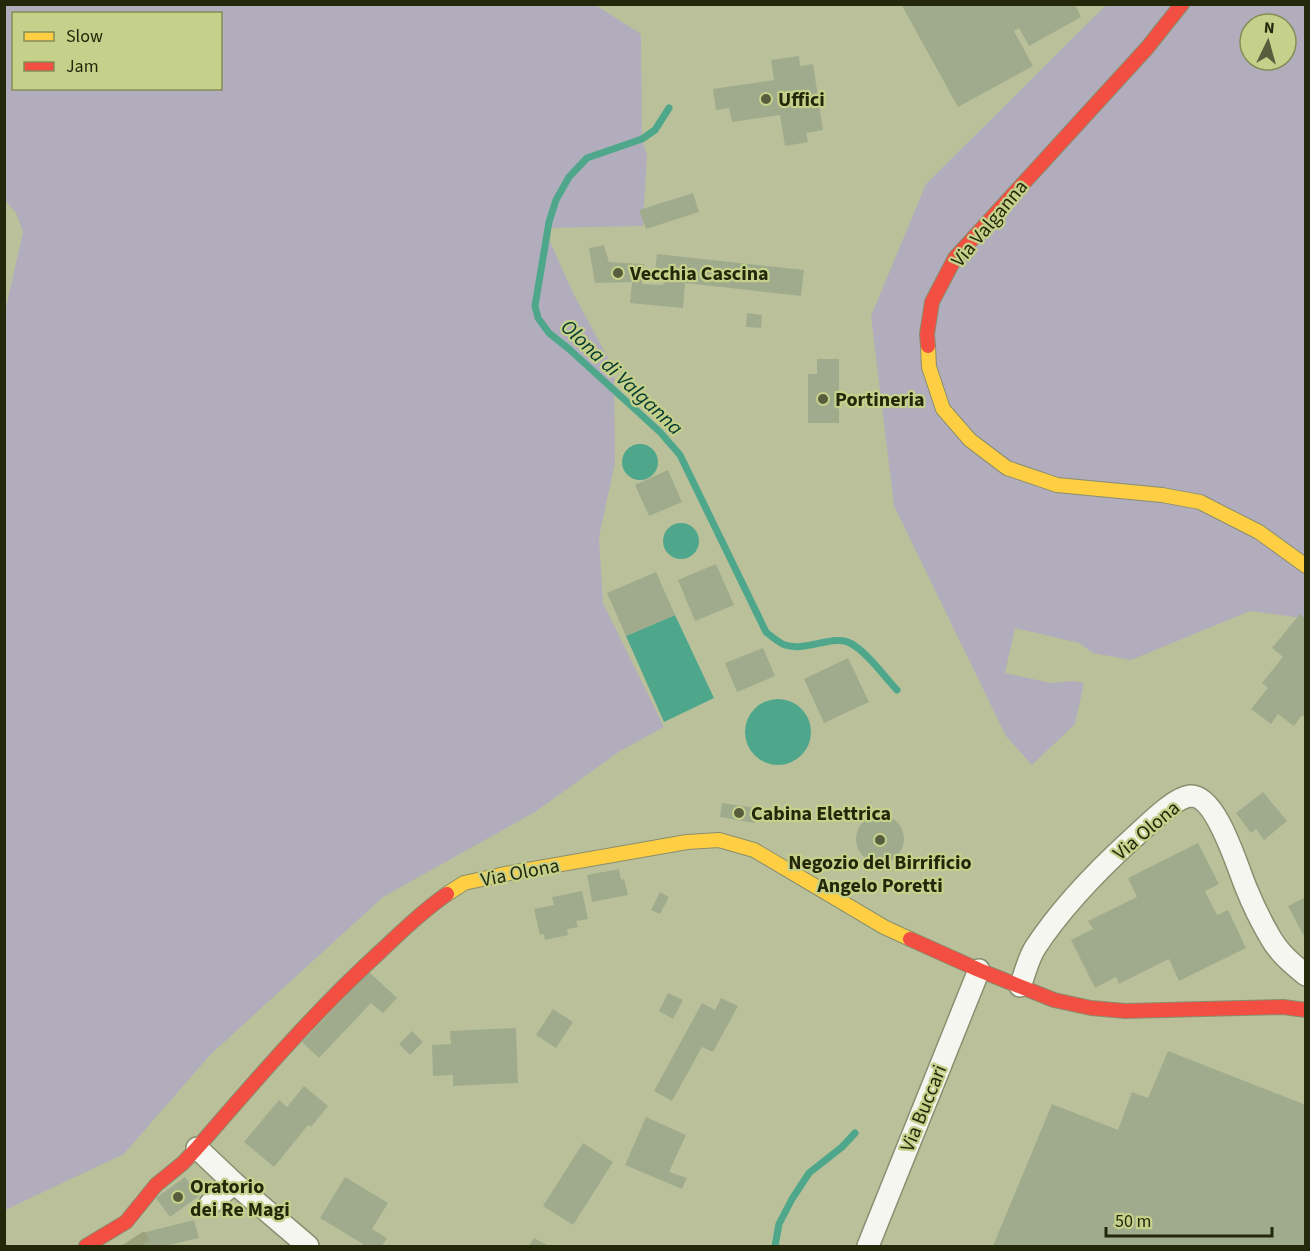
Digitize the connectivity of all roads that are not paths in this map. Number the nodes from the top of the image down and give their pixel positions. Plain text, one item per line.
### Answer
1 (1182, 4) edge
2 (1305, 566) edge
3 (979, 970) junction
4 (1305, 975) edge
5 (1020, 986) junction
6 (1305, 1010) edge
7 (197, 1148) junction
8 (234, 1183) junction
9 (210, 1204) dead end
10 (86, 1246) edge
11 (308, 1246) edge
12 (868, 1246) edge

1 - 2 street, Via Valganna
3 - 5 street, Via Olona
3 - 7 street, Via Olona
3 - 12 street, Via Buccari
4 - 5 street, Via Olona
5 - 6 street, Via Olona
7 - 8 street
7 - 10 street, Via Olona
8 - 9 street
8 - 11 street

